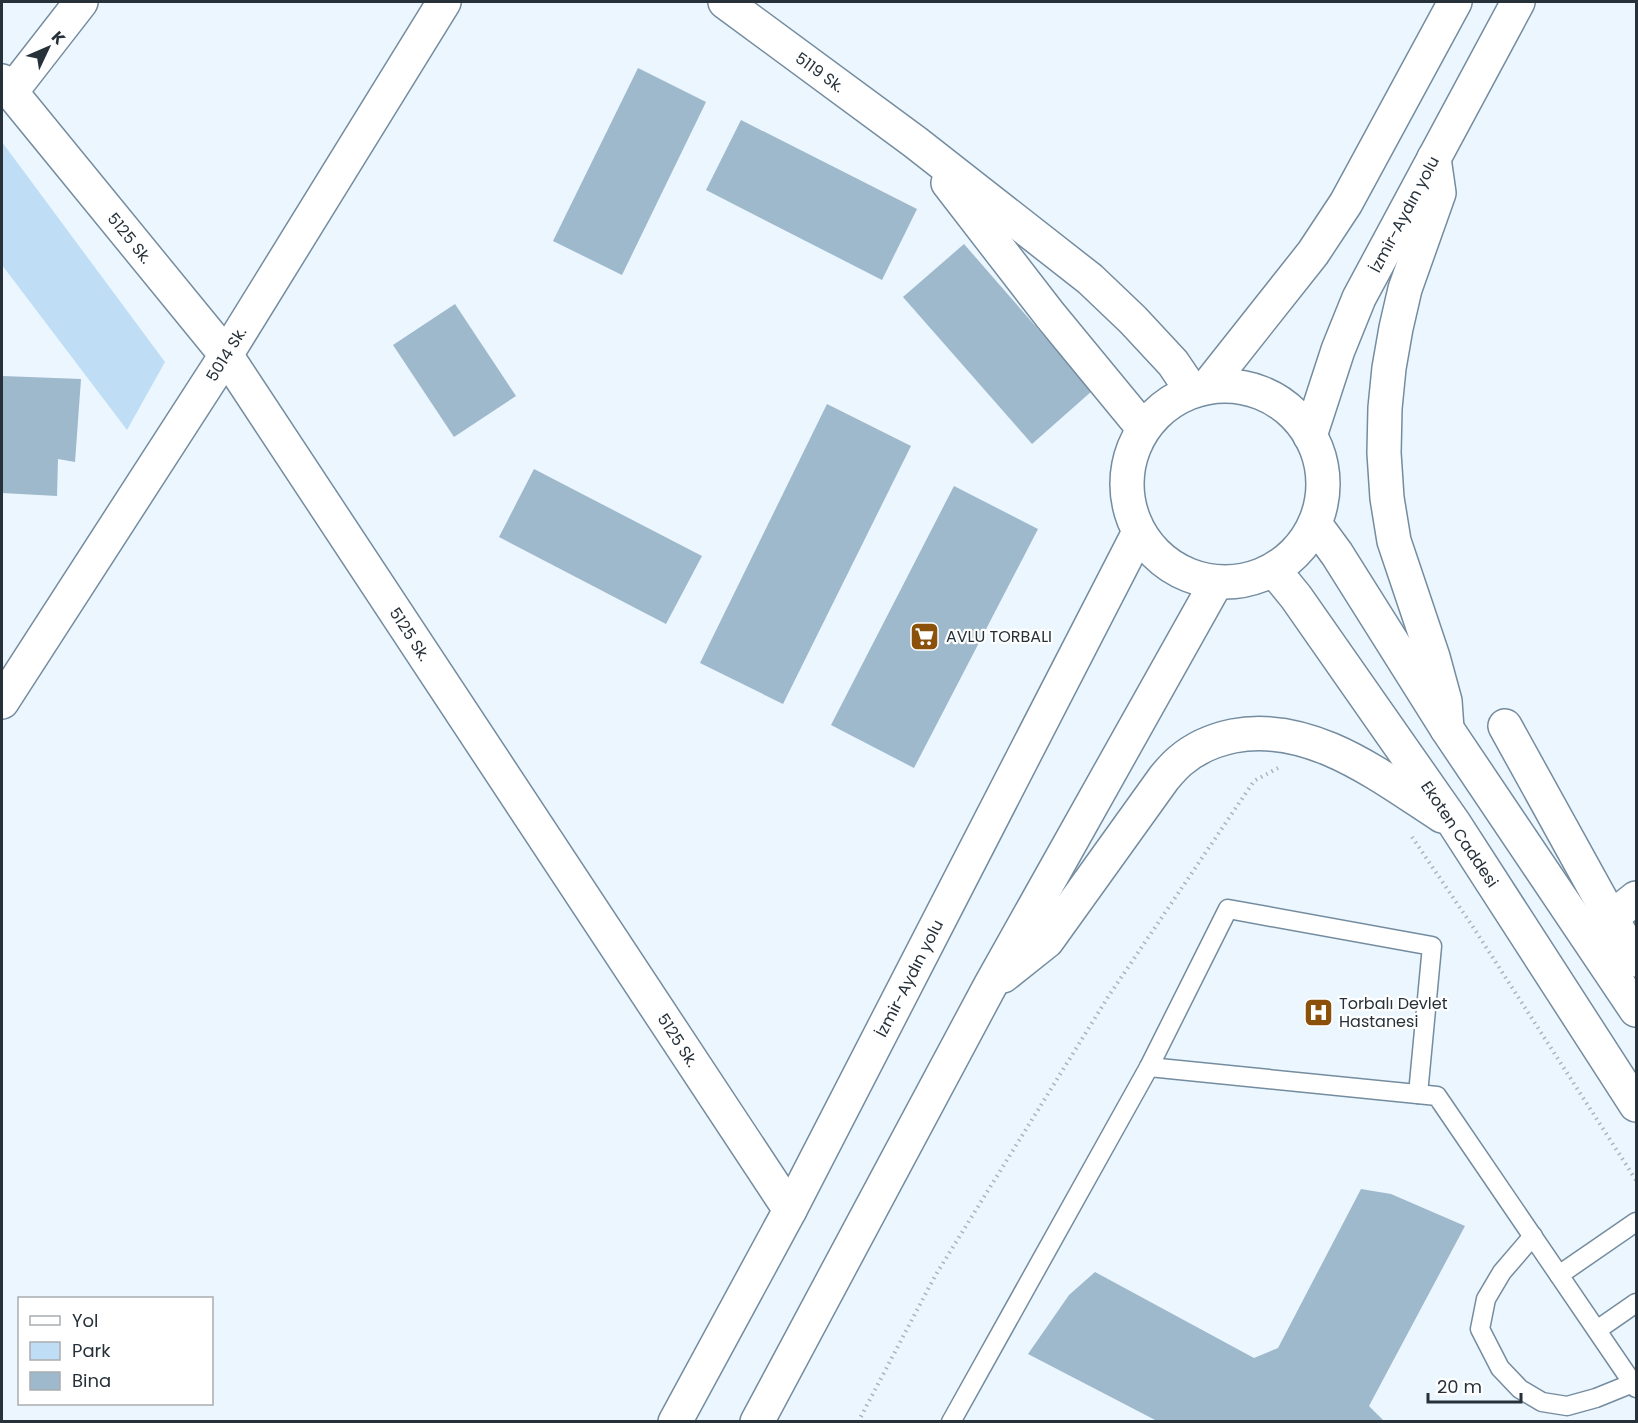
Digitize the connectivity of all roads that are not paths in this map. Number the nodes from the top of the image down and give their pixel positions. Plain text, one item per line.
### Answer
1 (81, 2) edge
2 (444, 2) edge
3 (724, 2) edge
4 (1455, 2) edge
5 (1518, 2) edge
6 (6, 86) edge
7 (915, 142) junction
8 (1434, 158) junction
9 (226, 355) junction
10 (1200, 389) junction
11 (1143, 428) junction
12 (1310, 436) junction
13 (1315, 524) junction
14 (1138, 532) junction
15 (1274, 570) junction
16 (1216, 583) junction
17 (2, 702) edge
18 (1506, 726) dead end
19 (1447, 729) junction
20 (1454, 823) junction
21 (1636, 898) edge
22 (1611, 918) junction
23 (1636, 960) edge
24 (990, 986) junction
25 (1636, 1010) edge
26 (1149, 1067) junction
27 (1418, 1094) junction
28 (1636, 1105) edge
29 (790, 1210) junction
30 (1636, 1222) edge
31 (1533, 1236) junction
32 (1559, 1275) junction
33 (1636, 1303) edge
34 (1597, 1330) junction
35 (1635, 1386) edge
36 (675, 1422) edge
37 (757, 1422) edge
38 (951, 1422) edge

1 - 6 main road
2 - 9 main road, 5014 Sk.
3 - 7 main road, 5119 Sk.
4 - 10 main road
5 - 8 main road, İzmir-Aydın yolu
6 - 9 main road, 5125 Sk.
7 - 10 main road
7 - 11 main road
8 - 12 main road, İzmir-Aydın yolu
8 - 19 main road
9 - 17 main road, 5014 Sk.
9 - 29 main road, 5125 Sk.
10 - 11 main road
10 - 12 main road
11 - 14 main road
12 - 13 main road
13 - 15 main road
13 - 19 main road
14 - 16 main road
14 - 29 main road, İzmir-Aydın yolu
15 - 16 main road
15 - 20 main road, Ekoten Caddesi
16 - 24 main road
18 - 22 main road
19 - 25 main road
20 - 24 main road
20 - 28 main road, Ekoten Caddesi
21 - 22 main road
22 - 23 main road
24 - 37 main road
26 - 27 lane
26 - 27 lane
26 - 38 lane
27 - 31 lane
29 - 36 main road, İzmir-Aydın yolu
30 - 32 lane
31 - 32 lane
31 - 35 lane
32 - 34 lane
33 - 34 lane
34 - 35 lane

